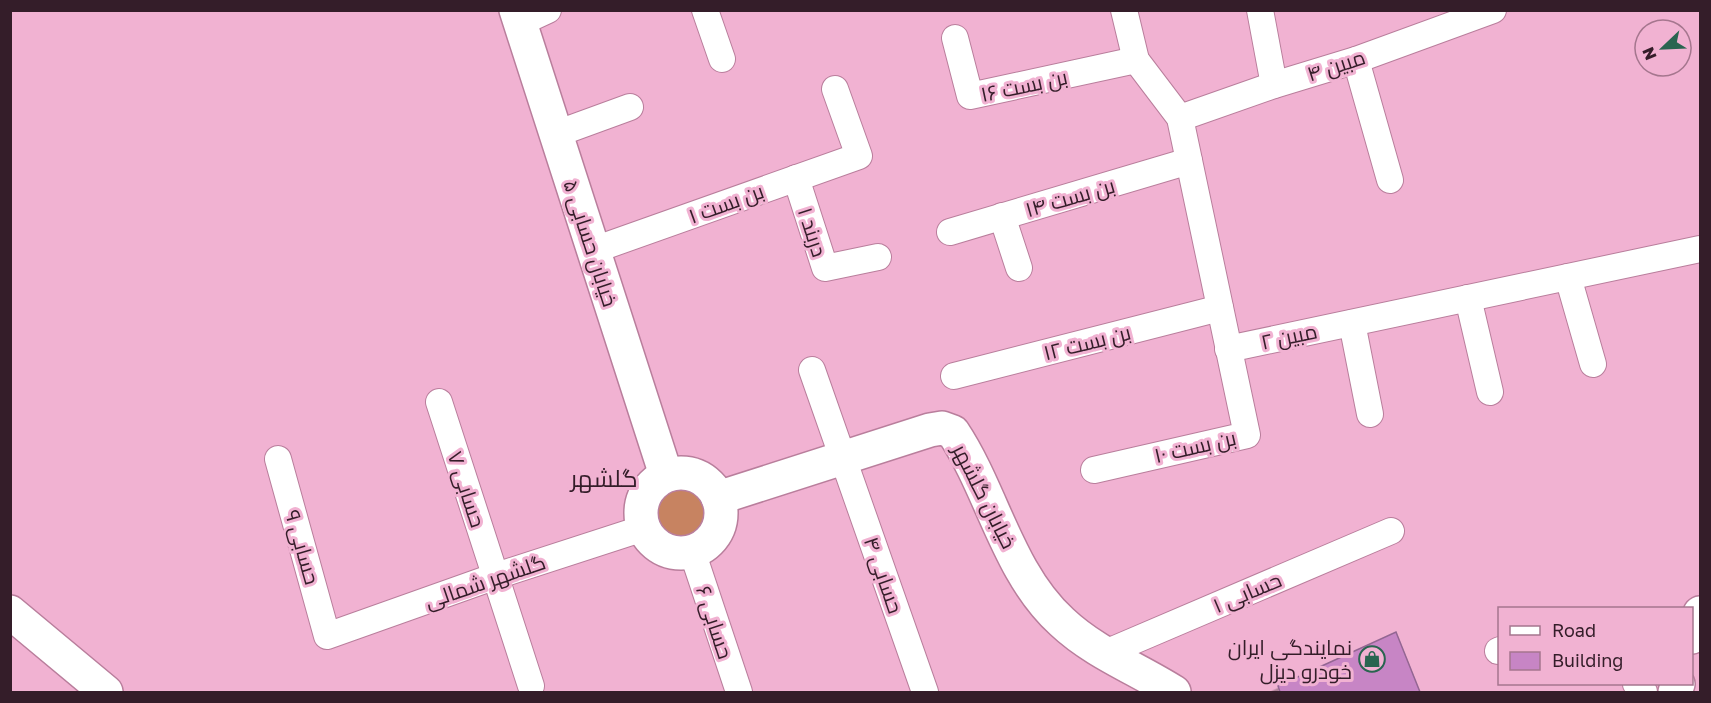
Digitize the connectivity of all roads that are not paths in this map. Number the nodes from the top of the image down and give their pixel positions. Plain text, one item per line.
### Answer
1 (705, 10) edge
2 (1124, 10) edge
3 (1260, 10) edge
4 (1482, 12) edge
5 (528, 15) edge
6 (955, 38) dead end
7 (722, 59) dead end
8 (1136, 60) junction
9 (1356, 60) junction
10 (1274, 85) junction
11 (835, 89) dead end
12 (630, 107) dead end
13 (1180, 118) junction
14 (556, 134) junction
15 (1189, 161) junction
16 (796, 178) junction
17 (1390, 180) dead end
18 (1002, 216) junction
19 (950, 232) dead end
20 (1701, 249) edge
21 (594, 250) junction
22 (878, 257) dead end
23 (1019, 268) dead end
24 (1568, 277) junction
25 (1468, 298) junction
26 (1220, 308) junction
27 (1352, 323) junction
28 (1228, 349) junction
29 (1593, 364) dead end
30 (812, 370) dead end
31 (954, 375) dead end
32 (1490, 392) dead end
33 (439, 402) dead end
34 (1370, 414) dead end
35 (843, 458) junction
36 (278, 459) dead end
37 (1094, 470) dead end
38 (666, 475) junction
39 (718, 498) junction
40 (644, 528) junction
41 (1391, 531) dead end
42 (692, 551) junction
43 (496, 576) junction
44 (10, 612) edge
45 (1701, 613) edge
46 (1693, 634) edge
47 (327, 636) joint
48 (1103, 654) junction
49 (531, 686) dead end
50 (106, 693) edge
51 (739, 693) edge
52 (925, 693) edge
53 (1174, 693) edge

1 - 7 street
2 - 8 street
3 - 10 street
4 - 9 street, مبین ۴
5 - 14 main road, خیابان حسابی ۵
6 - 8 street, بن بست ۱۶
8 - 13 street
9 - 10 street, مبین ۴
9 - 17 street
10 - 13 street, مبین ۴
11 - 16 street, بن بست ۱
12 - 14 street
13 - 15 street
14 - 21 main road, خیابان حسابی ۵
15 - 18 street, بن بست ۱۴
15 - 26 street
16 - 21 street, بن بست ۱
16 - 22 street, دربند ۱
18 - 19 street, بن بست ۱۴
18 - 23 street
20 - 24 street, مبین ۲
21 - 38 main road, خیابان حسابی ۵
24 - 25 street, مبین ۲
24 - 29 street
25 - 27 street, مبین ۲
25 - 32 street
26 - 28 street
26 - 31 street, بن بست ۱۲
27 - 28 street, مبین ۲
27 - 34 street
28 - 37 street, بن بست ۱۰
30 - 35 street, حسابی ۴
33 - 43 street, حسابی ۷
35 - 39 main road, خیابان گلشهر
35 - 48 main road, خیابان گلشهر
35 - 52 street, حسابی ۴
36 - 47 street, حسابی ۹
38 - 39 main road
38 - 40 main road
39 - 42 main road
40 - 42 main road
40 - 43 street, گلشهر شمالی
41 - 48 street, حسابی ۱
42 - 51 street, حسابی ۶
43 - 47 street, گلشهر شمالی
43 - 49 street, حسابی ۷
44 - 50 main road
45 - 46 main road
48 - 53 main road, خیابان گلشهر

